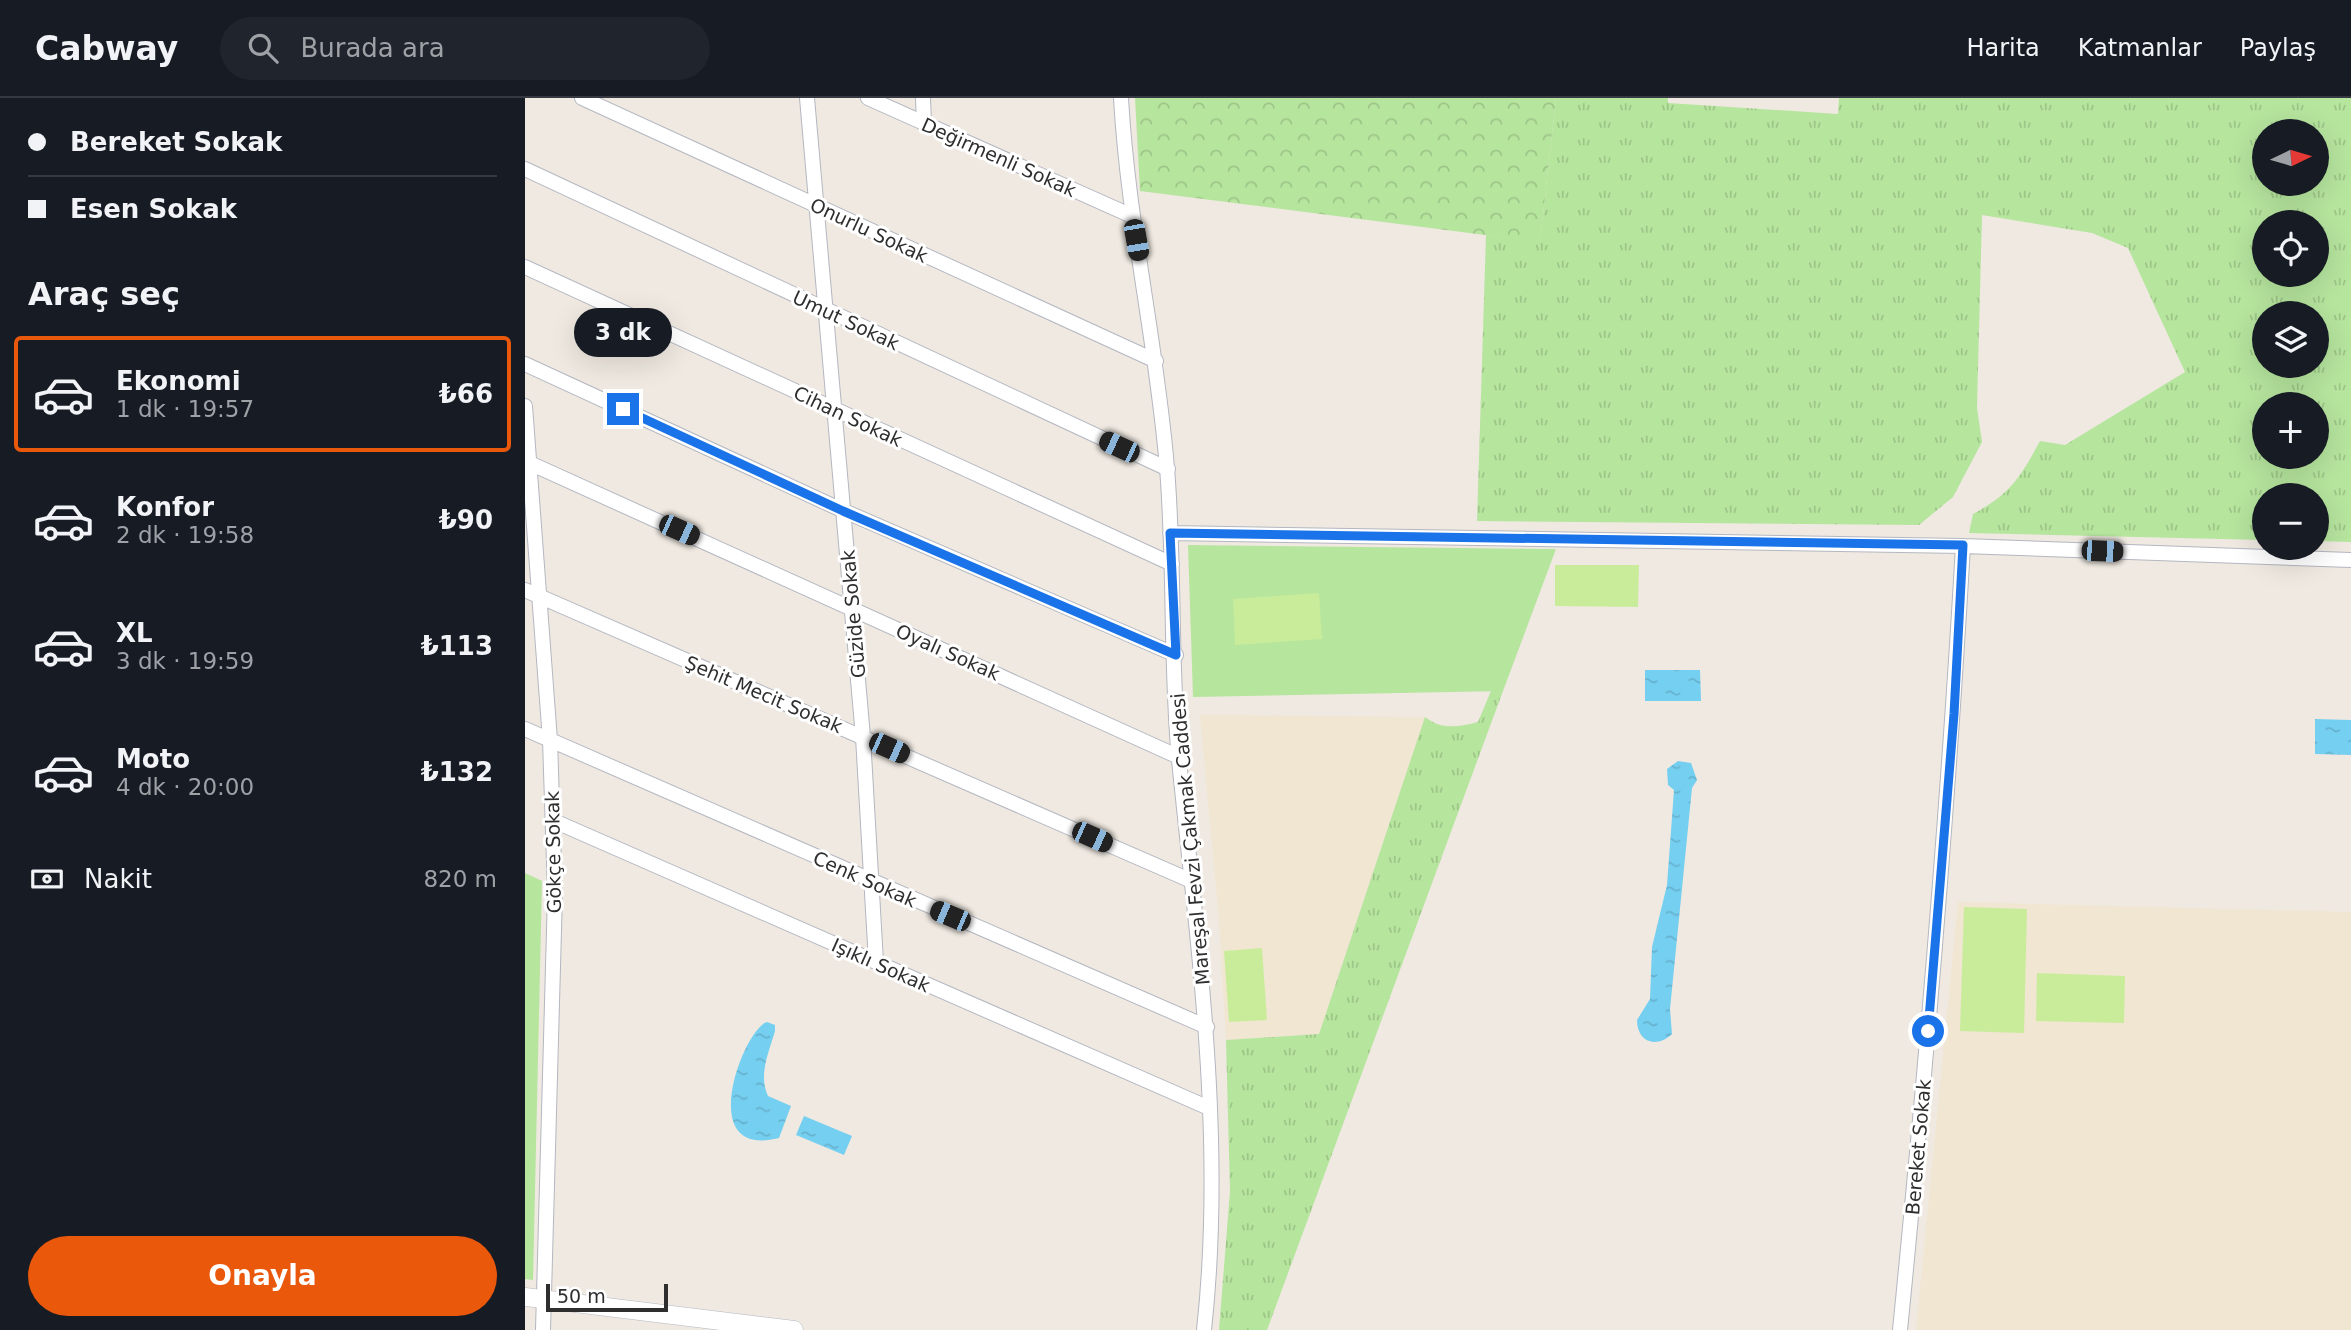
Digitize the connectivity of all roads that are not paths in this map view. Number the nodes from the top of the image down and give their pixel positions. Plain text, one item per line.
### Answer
1 (582, 98) edge
2 (807, 98) edge
3 (867, 98) edge
4 (923, 98) edge
5 (1121, 98) edge
6 (924, 124) junction
7 (525, 169) edge
8 (818, 206) junction
9 (1132, 216) junction
10 (525, 267) edge
11 (828, 312) junction
12 (1156, 361) junction
13 (525, 364) edge
14 (525, 406) edge
15 (836, 411) junction
16 (528, 462) edge
17 (1168, 469) junction
18 (843, 511) junction
19 (1170, 533) junction
20 (1963, 545) junction
21 (2351, 560) edge
22 (1172, 564) junction
23 (532, 593) edge
24 (852, 609) junction
25 (1176, 655) junction
26 (525, 729) edge
27 (863, 737) junction
28 (550, 740) junction
29 (1179, 757) junction
30 (554, 821) junction
31 (1194, 882) junction
32 (874, 883) junction
33 (876, 962) junction
34 (1207, 1027) junction
35 (1209, 1108) junction
36 (525, 1297) edge
37 (545, 1298) junction
38 (543, 1330) edge
39 (794, 1330) edge
40 (1204, 1330) edge
41 (1900, 1330) edge

1 - 8 street, Onurlu Sokak
2 - 8 street, Güzide Sokak
3 - 6 street, Değirmenli Sokak
4 - 6 street
5 - 9 street, Mareşal Fevzi Çakmak Caddesi
6 - 9 street, Değirmenli Sokak
7 - 11 street, Umut Sokak
8 - 11 street, Güzide Sokak
8 - 12 street, Onurlu Sokak
9 - 12 street, Mareşal Fevzi Çakmak Caddesi
10 - 15 street, Cihan Sokak
11 - 15 street, Güzide Sokak
11 - 17 street, Umut Sokak
12 - 17 street, Mareşal Fevzi Çakmak Caddesi
13 - 18 street
14 - 16 street, Gökçe Sokak
15 - 18 street, Güzide Sokak
15 - 22 street, Cihan Sokak
16 - 23 street, Gökçe Sokak
16 - 24 street, Oyalı Sokak
17 - 19 street, Mareşal Fevzi Çakmak Caddesi
18 - 24 street, Güzide Sokak
18 - 25 street
19 - 20 street
19 - 22 street, Mareşal Fevzi Çakmak Caddesi
20 - 21 street
20 - 41 street, Bereket Sokak
22 - 25 street, Mareşal Fevzi Çakmak Caddesi
23 - 27 street, Şehit Mecit Sokak
23 - 28 street, Gökçe Sokak
24 - 27 street, Güzide Sokak
24 - 29 street, Oyalı Sokak
25 - 29 street, Mareşal Fevzi Çakmak Caddesi
26 - 28 street, Cenk Sokak
27 - 31 street, Şehit Mecit Sokak
27 - 32 street, Güzide Sokak
28 - 30 street, Gökçe Sokak
28 - 32 street, Cenk Sokak
29 - 31 street, Mareşal Fevzi Çakmak Caddesi
30 - 33 street, Işıklı Sokak
30 - 37 street, Gökçe Sokak
31 - 34 street, Mareşal Fevzi Çakmak Caddesi
32 - 33 street, Güzide Sokak
32 - 34 street, Cenk Sokak
33 - 35 street, Işıklı Sokak
34 - 35 street, Mareşal Fevzi Çakmak Caddesi
35 - 40 street, Mareşal Fevzi Çakmak Caddesi
36 - 37 street
37 - 38 street, Gökçe Sokak
37 - 39 street

